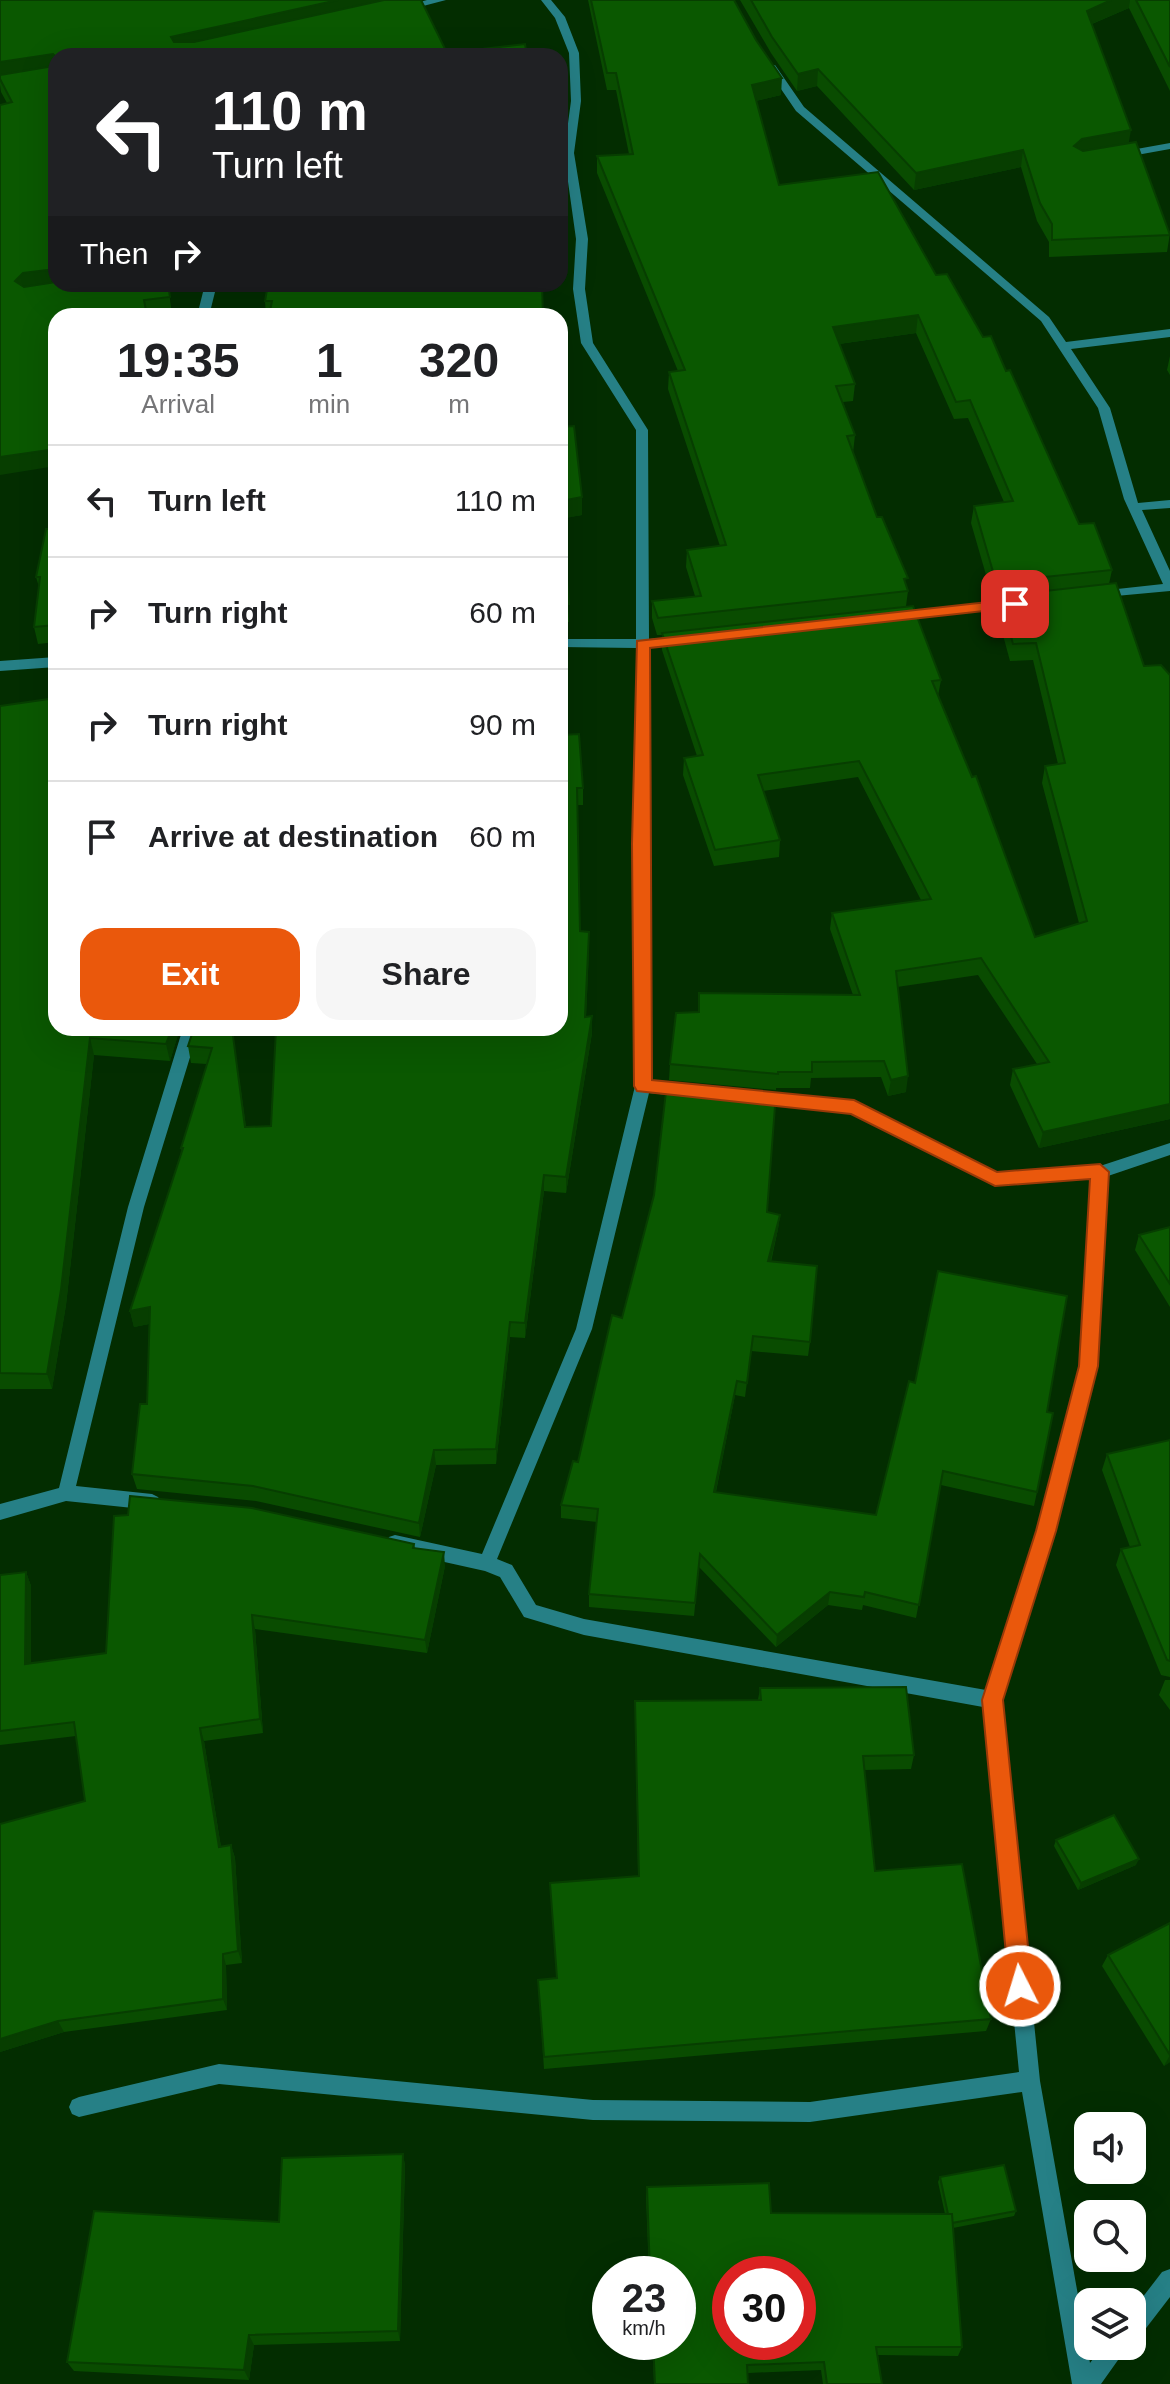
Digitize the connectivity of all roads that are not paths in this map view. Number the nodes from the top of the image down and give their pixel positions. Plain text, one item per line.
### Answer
1 (441, 0) edge
2 (546, 0) edge
3 (395, 10) edge
4 (763, 55) edge
5 (568, 136) edge
6 (1170, 146) edge
7 (1110, 157) edge
8 (568, 172) edge
9 (1170, 333) edge
10 (1063, 346) junction
11 (1170, 504) edge
12 (1135, 507) junction
13 (1170, 586) edge
14 (1077, 597) edge
15 (1030, 602) edge
16 (875, 619) edge
17 (689, 639) edge
18 (568, 643) edge
19 (643, 644) junction
20 (48, 663) edge
21 (0, 666) edge
22 (189, 1036) edge
23 (643, 1086) junction
24 (703, 1092) edge
25 (733, 1095) edge
26 (1170, 1149) edge
27 (1100, 1172) junction
28 (66, 1493) junction
29 (177, 1504) edge
30 (0, 1512) edge
31 (379, 1539) edge
32 (487, 1563) junction
33 (992, 1700) junction
34 (1030, 2081) junction
35 (79, 2107) dead end
36 (1170, 2280) edge
37 (1146, 2310) edge
38 (1105, 2360) edge
39 (1085, 2384) edge

1 - 3 street
2 - 5 street
4 - 10 street
6 - 7 street
8 - 19 street
9 - 10 street
10 - 12 street
11 - 12 street
12 - 13 street
13 - 14 street
15 - 16 street
17 - 19 street
18 - 19 street
19 - 23 street
20 - 21 street
22 - 28 street
23 - 24 street
23 - 32 street
25 - 27 street
26 - 27 street
27 - 33 street
28 - 29 street
28 - 30 street
31 - 32 street
32 - 33 street
33 - 34 street
34 - 35 street
34 - 39 street
36 - 37 street
38 - 39 street

